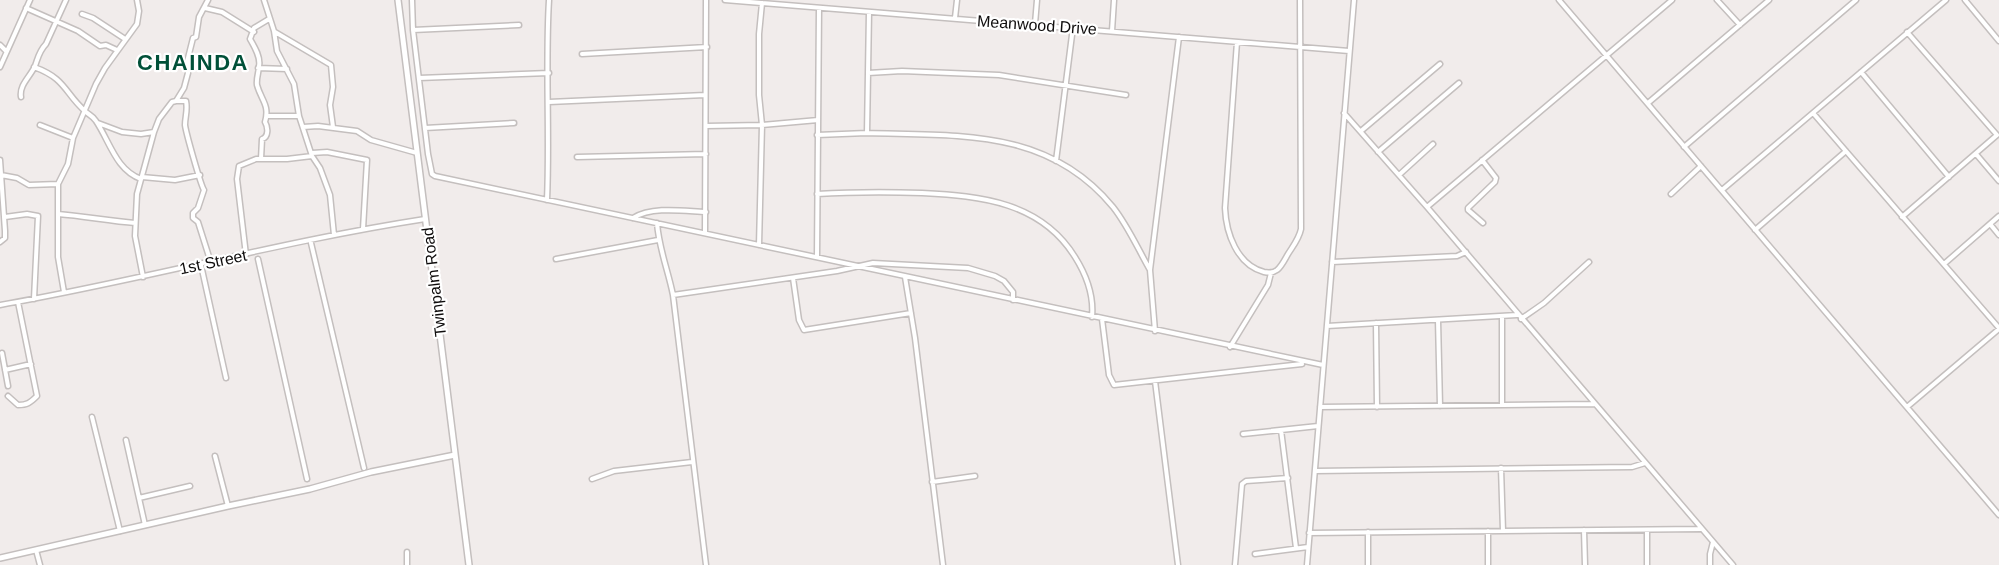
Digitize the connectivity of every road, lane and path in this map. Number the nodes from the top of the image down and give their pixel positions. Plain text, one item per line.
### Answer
1 (30, 0) edge
2 (66, 0) edge
3 (136, 0) edge
4 (207, 0) edge
5 (264, 0) edge
6 (398, 0) edge
7 (411, 0) edge
8 (549, 0) edge
9 (706, 0) edge
10 (725, 0) edge
11 (796, 0) edge
12 (957, 0) edge
13 (1037, 0) edge
14 (1114, 0) edge
15 (1300, 0) edge
16 (1354, 0) edge
17 (1559, 0) edge
18 (1672, 0) edge
19 (1717, 0) edge
20 (1769, 0) edge
21 (1856, 0) edge
22 (1946, 0) edge
23 (1965, 0) edge
24 (762, 3) junction
25 (797, 6) junction
26 (26, 8) junction
27 (205, 8) junction
28 (819, 8) junction
29 (868, 11) junction
30 (82, 14) dead end
31 (955, 18) junction
32 (269, 19) junction
33 (55, 21) junction
34 (1035, 24) junction
35 (519, 25) dead end
36 (1740, 26) junction
37 (1073, 27) junction
38 (413, 30) junction
39 (274, 31) junction
40 (1112, 31) junction
41 (254, 32) junction
42 (1907, 32) junction
43 (1179, 37) junction
44 (126, 39) junction
45 (1999, 41) edge
46 (1237, 42) junction
47 (0, 45) edge
48 (1300, 46) junction
49 (707, 47) junction
50 (117, 50) junction
51 (6, 51) junction
52 (1349, 51) junction
53 (582, 54) dead end
54 (1606, 55) junction
55 (1440, 64) dead end
56 (0, 67) edge
57 (34, 67) junction
58 (258, 68) junction
59 (287, 69) junction
60 (1861, 72) junction
61 (549, 73) junction
62 (868, 74) junction
63 (419, 78) junction
64 (1459, 83) dead end
65 (1066, 86) junction
66 (705, 95) junction
67 (1126, 95) dead end
68 (21, 97) dead end
69 (176, 101) junction
70 (549, 102) junction
71 (1648, 103) junction
72 (85, 111) junction
73 (1344, 113) junction
74 (1813, 113) junction
75 (267, 116) junction
76 (299, 116) junction
77 (818, 120) junction
78 (97, 122) junction
79 (514, 123) dead end
80 (40, 125) dead end
81 (762, 125) junction
82 (705, 126) junction
83 (303, 127) junction
84 (333, 127) junction
85 (425, 128) junction
86 (1361, 131) junction
87 (154, 132) junction
88 (867, 133) junction
89 (1998, 134) edge
90 (818, 135) junction
91 (74, 138) junction
92 (1433, 144) dead end
93 (1684, 147) junction
94 (1846, 151) junction
95 (1378, 152) junction
96 (418, 153) junction
97 (312, 154) junction
98 (706, 154) junction
99 (1976, 154) junction
100 (577, 157) dead end
101 (261, 159) junction
102 (0, 160) edge
103 (1482, 160) junction
104 (1056, 161) junction
105 (1701, 166) junction
106 (1, 175) edge
107 (200, 175) junction
108 (1399, 175) junction
109 (1949, 177) junction
110 (142, 178) junction
111 (1999, 181) edge
112 (58, 184) junction
113 (1722, 190) junction
114 (817, 194) junction
115 (1671, 194) dead end
116 (547, 200) junction
117 (1427, 207) junction
118 (705, 212) junction
119 (58, 214) junction
120 (1999, 216) edge
121 (4, 217) junction
122 (1902, 217) junction
123 (426, 218) junction
124 (632, 218) junction
125 (135, 223) junction
126 (657, 223) junction
127 (1483, 223) dead end
128 (1990, 224) junction
129 (363, 229) junction
130 (1755, 230) junction
131 (705, 233) junction
132 (334, 234) junction
133 (1999, 235) edge
134 (658, 240) junction
135 (0, 242) edge
136 (311, 243) dead end
137 (759, 244) junction
138 (1466, 252) junction
139 (246, 255) junction
140 (817, 257) junction
141 (258, 259) dead end
142 (556, 259) dead end
143 (1332, 262) junction
144 (1589, 262) dead end
145 (211, 263) junction
146 (1944, 264) junction
147 (201, 265) junction
148 (856, 266) junction
149 (1150, 270) junction
150 (1270, 273) junction
151 (905, 277) junction
152 (143, 278) junction
153 (793, 278) junction
154 (64, 292) junction
155 (673, 295) junction
156 (34, 299) junction
157 (1013, 300) junction
158 (18, 302) junction
159 (0, 305) edge
160 (911, 313) junction
161 (1092, 317) junction
162 (1502, 317) junction
163 (1519, 317) junction
164 (1102, 319) junction
165 (1438, 320) junction
166 (1376, 323) junction
167 (1327, 326) junction
168 (1999, 329) edge
169 (1155, 330) junction
170 (1230, 347) junction
171 (2, 353) dead end
172 (1309, 363) junction
173 (31, 364) junction
174 (1323, 365) junction
175 (6, 370) junction
176 (226, 378) dead end
177 (1155, 381) junction
178 (8, 386) dead end
179 (8, 396) dead end
180 (1595, 404) junction
181 (1502, 405) junction
182 (1440, 406) junction
183 (1320, 407) junction
184 (1377, 407) junction
185 (1907, 407) junction
186 (92, 417) dead end
187 (1318, 426) junction
188 (1281, 430) junction
189 (1243, 434) dead end
190 (126, 440) dead end
191 (455, 455) junction
192 (215, 456) dead end
193 (692, 462) junction
194 (1645, 462) junction
195 (364, 468) dead end
196 (1501, 468) junction
197 (1315, 471) junction
198 (975, 476) dead end
199 (1288, 478) junction
200 (307, 479) dead end
201 (592, 479) dead end
202 (932, 482) junction
203 (190, 486) dead end
204 (139, 498) junction
205 (228, 506) junction
206 (1999, 515) edge
207 (145, 525) junction
208 (1701, 529) junction
209 (1584, 530) junction
210 (1647, 530) junction
211 (120, 531) junction
212 (1488, 531) junction
213 (1503, 531) junction
214 (1368, 532) junction
215 (1310, 533) junction
216 (1713, 542) junction
217 (1308, 547) junction
218 (1296, 548) junction
219 (36, 550) junction
220 (407, 552) dead end
221 (1255, 555) dead end
222 (0, 558) edge
223 (40, 565) edge
224 (407, 565) edge
225 (469, 565) edge
226 (706, 565) edge
227 (943, 565) edge
228 (1178, 565) edge
229 (1234, 565) edge
230 (1307, 565) edge
231 (1368, 565) edge
232 (1488, 565) edge
233 (1585, 565) edge
234 (1647, 565) edge
235 (1710, 565) edge
236 (1733, 565) edge

1 - 26 street
2 - 33 street
3 - 44 street
4 - 27 street
5 - 32 street
6 - 96 main road, Twinpalm Road
7 - 38 street
8 - 61 street
9 - 49 street
10 - 24 street, Meanwood Drive
11 - 25 street
12 - 31 street
13 - 34 street
14 - 40 street
15 - 48 street
16 - 52 street
17 - 54 street
18 - 54 street
19 - 36 street
20 - 36 street
21 - 93 street
22 - 42 street
23 - 45 street
24 - 25 street, Meanwood Drive
24 - 81 street
25 - 28 street, Meanwood Drive
26 - 33 street
26 - 51 street
27 - 41 street
27 - 69 street
28 - 29 street, Meanwood Drive
28 - 77 street
29 - 31 street, Meanwood Drive
29 - 62 street
30 - 44 street
31 - 34 street, Meanwood Drive
32 - 39 street
32 - 41 street
33 - 50 street
33 - 57 street
34 - 37 street, Meanwood Drive
35 - 38 street
36 - 71 street
37 - 40 street, Meanwood Drive
37 - 65 street
38 - 63 street
39 - 59 street
39 - 84 street
40 - 43 street, Meanwood Drive
41 - 58 street
42 - 60 street
42 - 89 street
43 - 46 street, Meanwood Drive
43 - 149 street
44 - 50 street
46 - 48 street, Meanwood Drive
46 - 150 street
47 - 51 street
48 - 52 street, Meanwood Drive
48 - 150 street
49 - 53 street
49 - 66 street
50 - 72 street
51 - 56 street
52 - 73 street
54 - 71 street
54 - 103 street
55 - 86 street
57 - 68 street
57 - 72 street
58 - 59 street
58 - 75 street
59 - 76 street
60 - 74 street
60 - 109 street
61 - 63 street
61 - 70 street
62 - 65 street
62 - 88 street
63 - 85 street
64 - 95 street
65 - 67 street
65 - 104 street
66 - 70 street
66 - 82 street
69 - 87 street
69 - 107 street
70 - 116 street
71 - 93 street
72 - 78 street
72 - 91 street
73 - 86 street
73 - 143 street
74 - 94 street
74 - 113 street
75 - 76 street
75 - 101 street
76 - 83 street
77 - 81 street
77 - 90 street
78 - 87 street
78 - 110 street
79 - 85 street
80 - 91 street
81 - 82 street
81 - 137 street
82 - 98 street
83 - 84 street
83 - 97 street
84 - 96 street
85 - 116 street
86 - 95 street
87 - 110 street
88 - 90 street
88 - 104 street
89 - 99 street
90 - 114 street
91 - 112 street
92 - 108 street
93 - 105 street
94 - 122 street
94 - 130 street
95 - 108 street
96 - 123 main road, Twinpalm Road
97 - 101 street
97 - 129 street
97 - 132 street
98 - 100 street
98 - 118 street
99 - 109 street
99 - 111 street
101 - 139 street
102 - 106 street
103 - 117 street
103 - 127 street
104 - 149 street
105 - 113 street
105 - 115 street
106 - 112 street
106 - 121 street
107 - 110 street
107 - 145 street
108 - 117 street
109 - 122 street
110 - 125 street
112 - 119 street
113 - 130 street
114 - 140 street
114 - 161 street
116 - 124 street
117 - 138 street
118 - 124 street
118 - 131 street
119 - 125 street
119 - 154 street
120 - 128 street
121 - 135 street
121 - 156 street
122 - 146 street
123 - 129 street, 1st Street
123 - 191 main road, Twinpalm Road
124 - 126 street
125 - 152 street
126 - 131 street
126 - 134 street
128 - 133 street
128 - 146 street
129 - 132 street, 1st Street
130 - 185 street
131 - 137 street
132 - 139 street, 1st Street
134 - 142 street
134 - 155 street
136 - 195 street
137 - 140 street
138 - 143 street
138 - 163 street
139 - 145 street, 1st Street
140 - 148 street
141 - 200 street
143 - 167 street
144 - 163 street
145 - 147 street, 1st Street
146 - 168 street
147 - 152 street, 1st Street
147 - 176 street
148 - 151 street
148 - 153 street
148 - 157 street
149 - 169 street
150 - 170 street
151 - 157 street
151 - 160 street
152 - 154 street, 1st Street
153 - 155 street
153 - 160 street
154 - 156 street, 1st Street
155 - 193 street
156 - 158 street, 1st Street
157 - 161 street
158 - 159 street, 1st Street
158 - 173 street
160 - 202 street
161 - 164 street
162 - 163 street
162 - 165 street
162 - 181 street
163 - 180 street
164 - 169 street
164 - 177 street
165 - 166 street
165 - 182 street
166 - 167 street
166 - 184 street
167 - 174 street
168 - 185 street
169 - 170 street
170 - 172 street
171 - 175 street
172 - 174 street
172 - 177 street
173 - 175 street
173 - 179 street
174 - 183 street
175 - 178 street
177 - 228 street
180 - 181 street
180 - 194 street
181 - 182 street
182 - 184 street
183 - 184 street
183 - 187 street
185 - 206 street
186 - 211 street
187 - 188 street
187 - 197 street
188 - 189 street
188 - 199 street
190 - 204 street
191 - 205 main road
191 - 225 main road, Twinpalm Road
192 - 205 street
193 - 201 street
193 - 226 street
194 - 196 street
194 - 208 street
196 - 197 street
196 - 213 street
197 - 215 street
198 - 202 street
199 - 218 street
199 - 229 street
202 - 227 street
203 - 204 street
204 - 207 street
205 - 207 main road
207 - 211 main road
208 - 210 street
208 - 216 street
209 - 210 street
209 - 213 street
209 - 233 street
210 - 234 street
211 - 219 main road
212 - 213 street
212 - 214 street
212 - 232 street
214 - 215 street
214 - 231 street
215 - 217 street
216 - 235 street
216 - 236 street
217 - 218 street
217 - 230 street
218 - 221 street
219 - 222 main road
219 - 223 street
220 - 224 street

